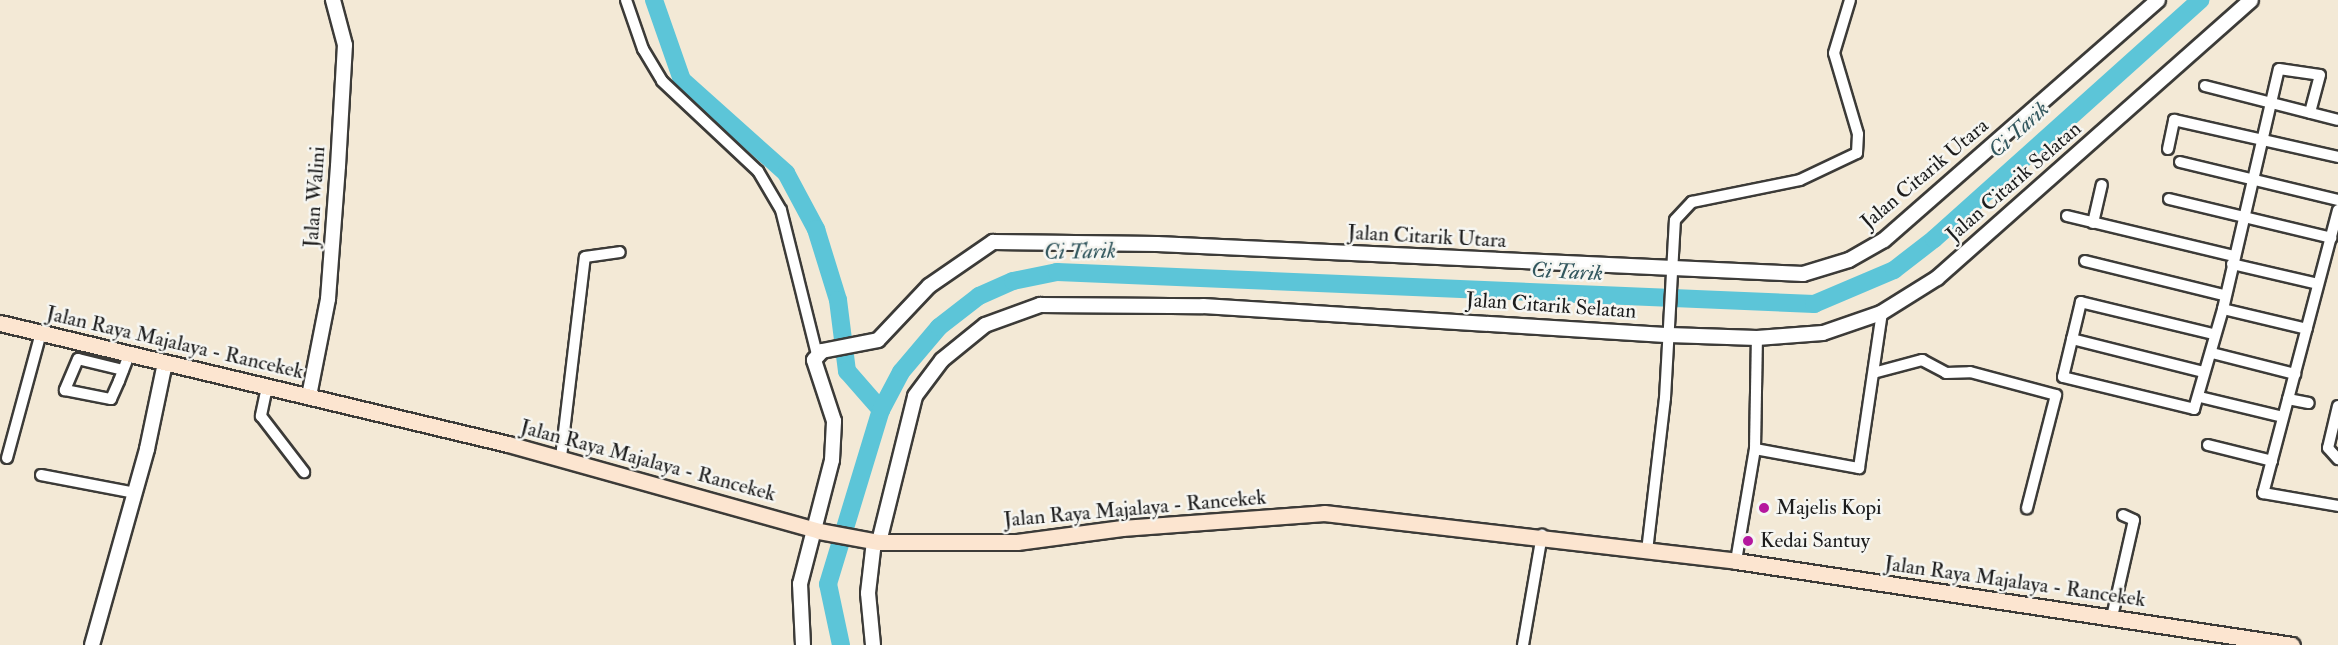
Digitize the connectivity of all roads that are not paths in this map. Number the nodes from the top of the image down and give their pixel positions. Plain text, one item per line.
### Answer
1 (333, 0) edge
2 (626, 0) edge
3 (1850, 0) edge
4 (2158, 0) edge
5 (2251, 0) edge
6 (2205, 87) dead end
7 (2270, 103) junction
8 (2310, 113) junction
9 (2338, 120) edge
10 (2263, 141) junction
11 (2168, 149) dead end
12 (2338, 157) edge
13 (2180, 162) dead end
14 (2253, 180) junction
15 (2102, 185) dead end
16 (2169, 199) dead end
17 (2338, 200) edge
18 (2338, 211) edge
19 (2067, 216) dead end
20 (2242, 219) junction
21 (2093, 223) junction
22 (2331, 238) junction
23 (620, 252) dead end
24 (2326, 254) junction
25 (2338, 257) edge
26 (2233, 260) junction
27 (2085, 261) dead end
28 (1672, 272) junction
29 (2318, 285) junction
30 (2223, 295) junction
31 (2223, 309) junction
32 (1882, 312) junction
33 (0, 323) edge
34 (2307, 329) junction
35 (1669, 331) junction
36 (41, 333) junction
37 (2213, 334) junction
38 (1757, 338) junction
39 (2072, 339) junction
40 (820, 353) junction
41 (2212, 353) junction
42 (129, 355) junction
43 (165, 363) junction
44 (123, 370) junction
45 (1877, 372) junction
46 (2203, 372) junction
47 (2295, 374) junction
48 (267, 387) junction
49 (309, 396) junction
50 (2200, 398) junction
51 (2288, 399) junction
52 (2309, 403) dead end
53 (2338, 406) edge
54 (2283, 417) junction
55 (2208, 446) dead end
56 (1755, 449) junction
57 (7, 458) dead end
58 (561, 458) junction
59 (2338, 459) edge
60 (2272, 461) junction
61 (304, 472) dead end
62 (41, 475) dead end
63 (135, 493) junction
64 (2338, 506) edge
65 (2027, 508) dead end
66 (2123, 515) dead end
67 (815, 530) junction
68 (1542, 535) junction
69 (871, 541) junction
70 (1647, 551) junction
71 (1736, 561) junction
72 (2112, 617) junction
73 (92, 645) edge
74 (803, 645) edge
75 (873, 645) edge
76 (1524, 645) edge
77 (2292, 645) edge

1 - 49 street, Jalan Walini
2 - 40 street
3 - 28 street
4 - 28 street, Jalan Citarik Utara
5 - 32 street, Jalan Citarik Selatan
6 - 7 street
7 - 8 street
7 - 8 street
7 - 10 street
8 - 9 street
10 - 11 street
10 - 12 street
10 - 14 street
13 - 14 street
14 - 17 street
14 - 20 street
15 - 21 street
16 - 20 street
18 - 22 street
19 - 21 street
20 - 22 street
20 - 26 street
21 - 26 street
22 - 24 street
23 - 58 street
24 - 25 street
24 - 29 street
26 - 29 street
26 - 30 street
27 - 30 street
28 - 35 street
28 - 40 street, Jalan Citarik Utara
29 - 34 street
30 - 31 street
31 - 34 street
31 - 37 street
32 - 38 street, Jalan Citarik Selatan
32 - 45 street
33 - 36 main road, Jalan Raya Majalaya - Rancekek
34 - 47 street
35 - 38 street, Jalan Citarik Selatan
35 - 69 street, Jalan Citarik Selatan
35 - 70 street
36 - 42 main road, Jalan Raya Majalaya - Rancekek
36 - 57 street
37 - 39 street
37 - 41 street
38 - 56 street
39 - 46 street
39 - 50 street
40 - 67 street
41 - 46 street
41 - 47 street
42 - 43 main road, Jalan Raya Majalaya - Rancekek
42 - 44 street
43 - 48 main road, Jalan Raya Majalaya - Rancekek
43 - 63 street
44 - 44 street
45 - 56 street
45 - 65 street
46 - 50 street
47 - 51 street
48 - 49 main road, Jalan Raya Majalaya - Rancekek
48 - 61 street
49 - 58 main road, Jalan Raya Majalaya - Rancekek
50 - 54 street
51 - 52 street
51 - 54 street
53 - 59 street
54 - 60 street
55 - 60 street
56 - 71 street
58 - 67 main road, Jalan Raya Majalaya - Rancekek
60 - 64 street
62 - 63 street
63 - 73 street
66 - 72 street
67 - 69 main road, Jalan Raya Majalaya - Rancekek
67 - 74 street
68 - 69 main road, Jalan Raya Majalaya - Rancekek
68 - 70 main road, Jalan Raya Majalaya - Rancekek
68 - 76 street
69 - 75 street, Jalan Citarik Selatan
70 - 71 main road, Jalan Raya Majalaya - Rancekek
71 - 72 main road, Jalan Raya Majalaya - Rancekek
72 - 77 main road, Jalan Raya Majalaya - Rancekek

